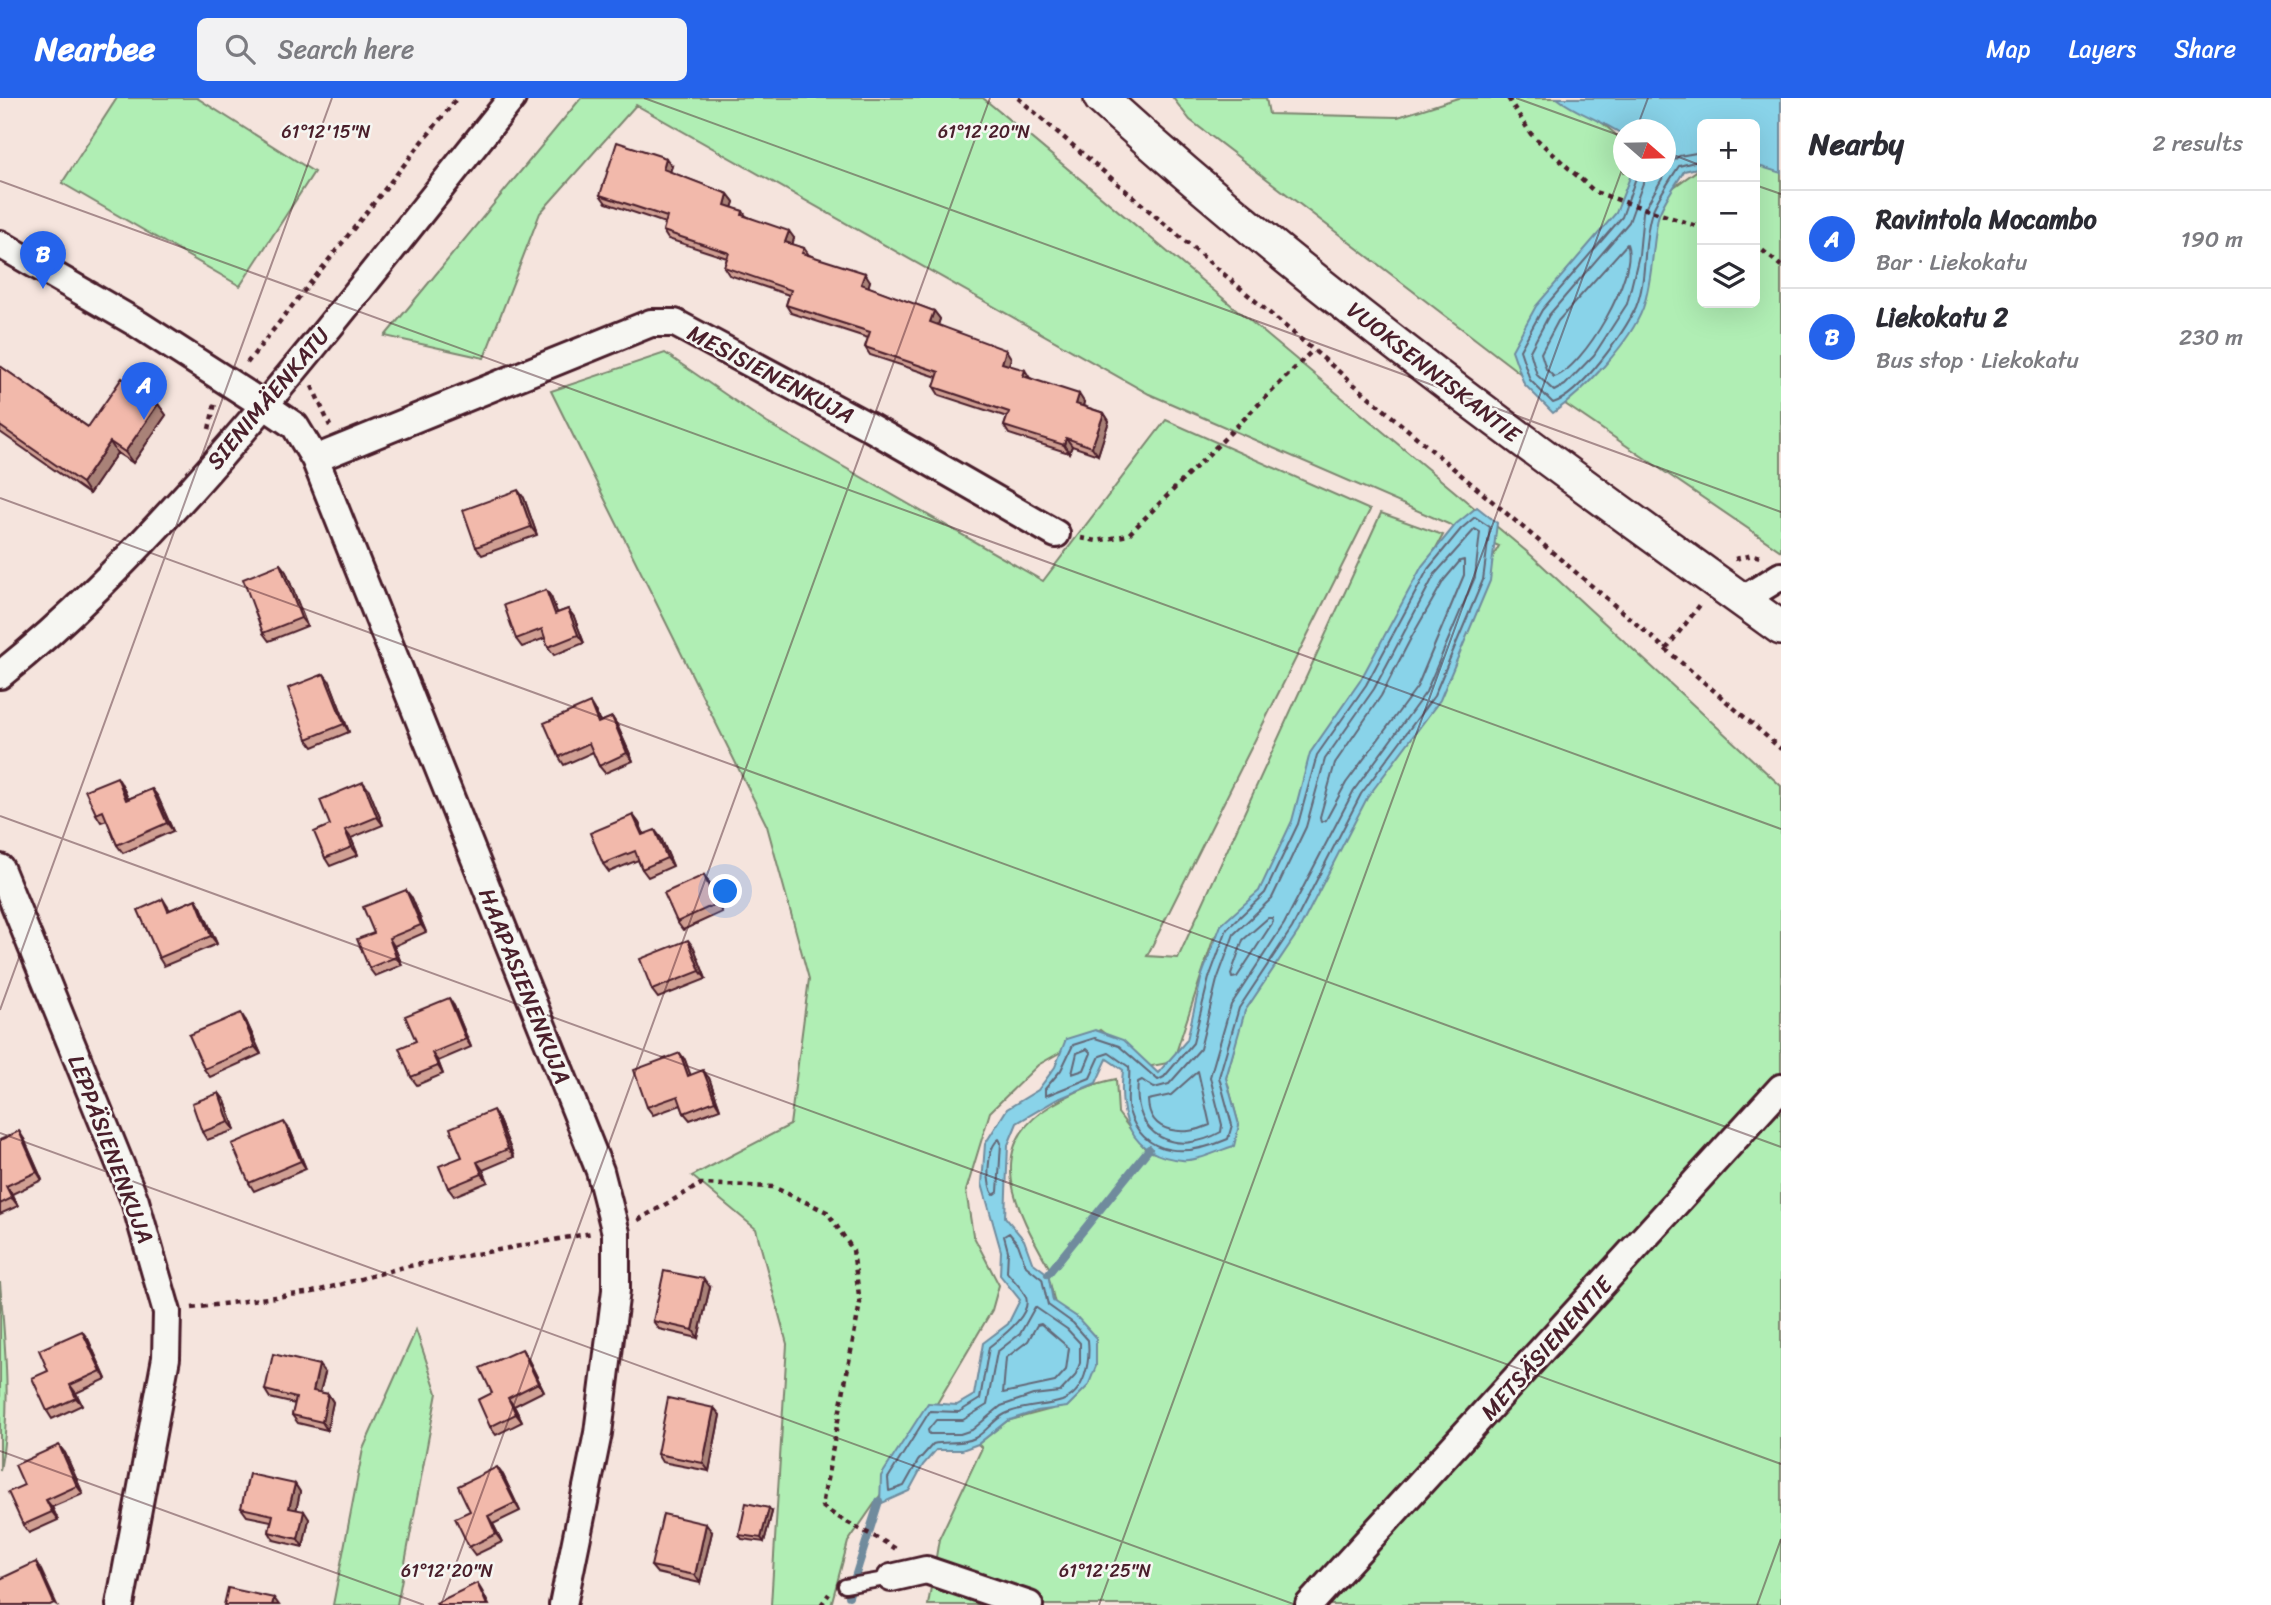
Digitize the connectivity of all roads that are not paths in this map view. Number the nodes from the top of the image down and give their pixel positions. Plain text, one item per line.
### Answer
1 (512, 98) edge
2 (1101, 98) edge
3 (0, 244) edge
4 (267, 407) junction
5 (315, 459) junction
6 (1056, 534) road end
7 (1781, 576) edge
8 (1742, 600) junction
9 (1781, 628) edge
10 (0, 675) edge
11 (0, 868) edge
12 (1781, 1088) edge
13 (891, 1578) joint
14 (845, 1586) dead end
15 (120, 1605) edge
16 (563, 1605) edge
17 (1029, 1605) edge
18 (1309, 1605) edge

1 - 4 street, SIENIMÄENKATU
2 - 8 street, VUOKSENNISKANTIE
3 - 4 street, HAAPASIENENKUJA
4 - 5 street, HAAPASIENENKUJA
4 - 10 street, SIENIMÄENKATU
5 - 6 street, MESISIENENKUJA
5 - 16 street, HAAPASIENENKUJA
7 - 8 street
8 - 9 street, VUOKSENNISKANTIE
11 - 15 street, LEPPÄSIENENKUJA
12 - 18 street, METSÄSIENENTIE
13 - 14 lane
13 - 17 street

